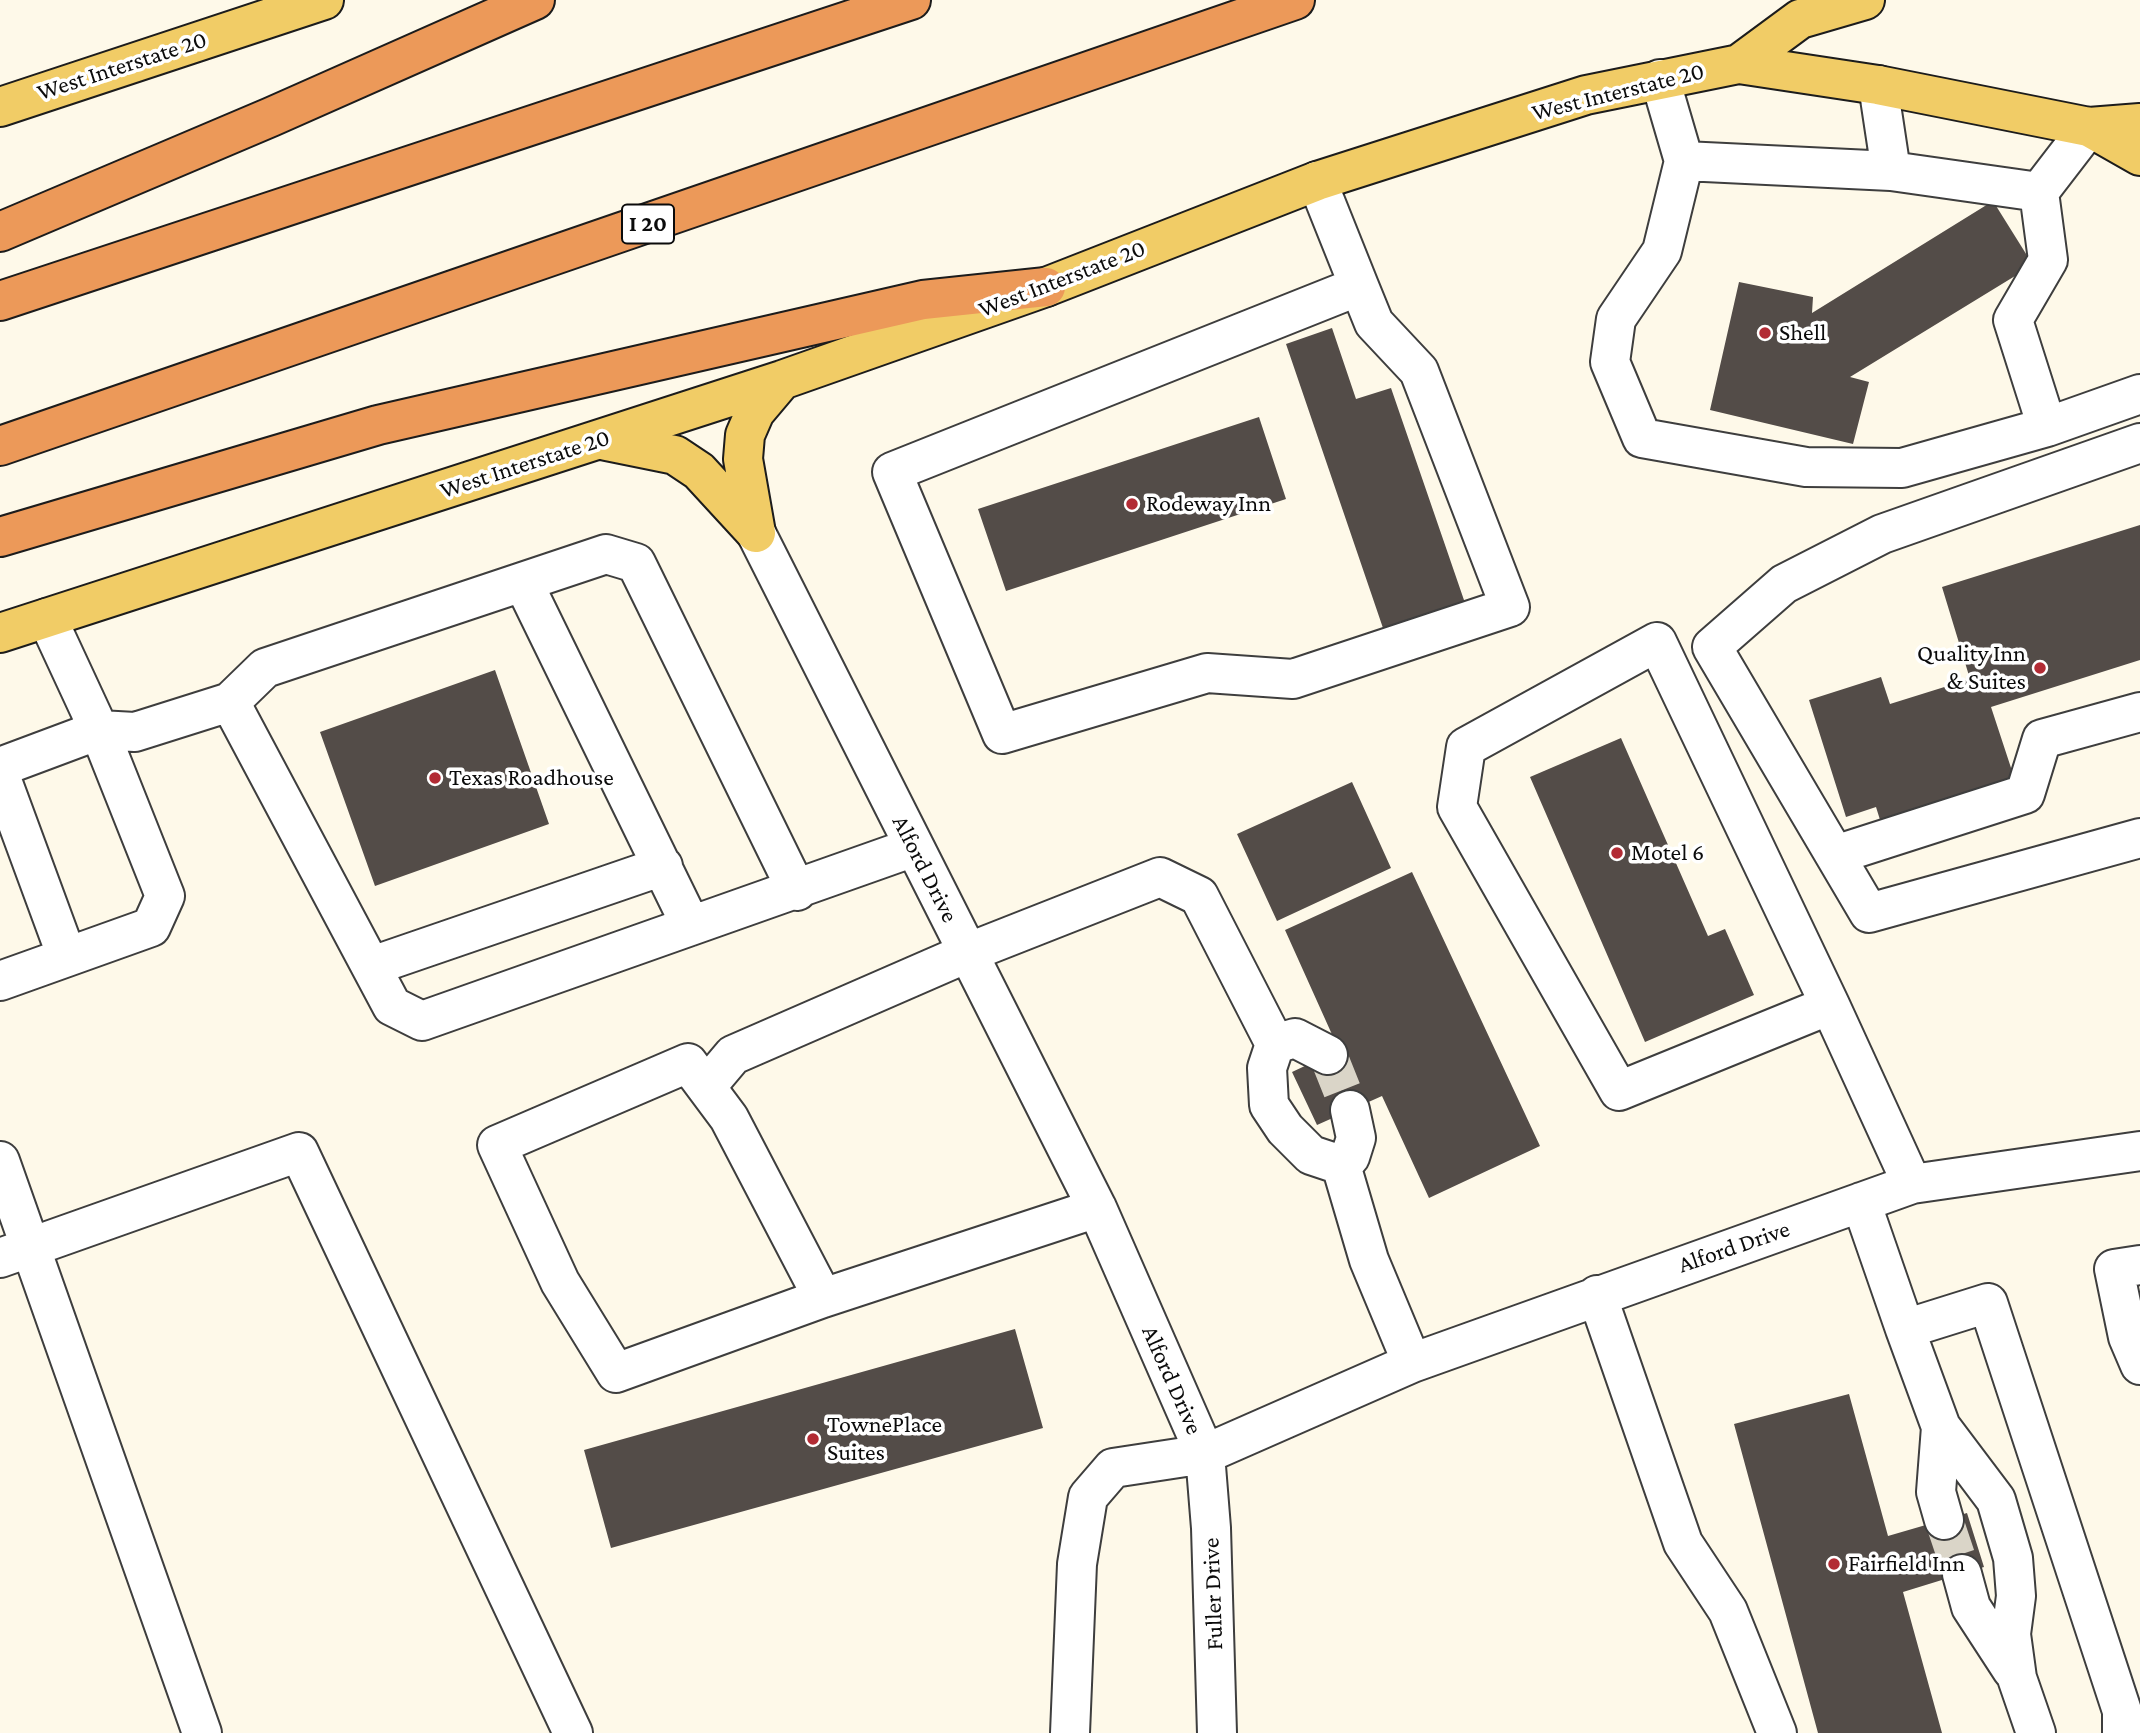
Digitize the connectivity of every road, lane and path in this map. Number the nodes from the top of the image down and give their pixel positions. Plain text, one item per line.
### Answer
1 (324, 0) edge
2 (535, 0) edge
3 (911, 0) edge
4 (1295, 0) edge
5 (1865, 0) edge
6 (1739, 64) junction
7 (1660, 79) junction
8 (1878, 85) junction
9 (0, 107) edge
10 (2140, 123) edge
11 (2089, 127) junction
12 (2140, 156) edge
13 (1684, 160) junction
14 (1891, 171) junction
15 (1317, 181) junction
16 (2039, 192) junction
17 (0, 232) edge
18 (1359, 286) junction
19 (1046, 287) junction
20 (0, 301) edge
21 (782, 380) junction
22 (2140, 394) edge
23 (2047, 428) junction
24 (601, 440) junction
25 (2140, 443) edge
26 (0, 446) edge
27 (756, 533) junction
28 (0, 537) edge
29 (523, 582) junction
30 (47, 618) junction
31 (0, 633) edge
32 (230, 702) junction
33 (2140, 712) edge
34 (99, 730) junction
35 (0, 767) edge
36 (0, 775) edge
37 (2140, 838) edge
38 (914, 847) junction
39 (1835, 855) junction
40 (663, 866) junction
41 (797, 891) junction
42 (691, 926) junction
43 (967, 953) junction
44 (67, 957) junction
45 (372, 967) junction
46 (0, 981) edge
47 (1830, 1005) junction
48 (1275, 1044) junction
49 (1328, 1055) tunnel mouth
50 (706, 1087) junction
51 (1350, 1110) tunnel mouth
52 (2140, 1151) edge
53 (0, 1161) edge
54 (1341, 1165) junction
55 (1912, 1184) junction
56 (1861, 1202) junction
57 (1097, 1209) junction
58 (15, 1253) edge
59 (2140, 1265) edge
60 (1597, 1296) junction
61 (822, 1298) junction
62 (1905, 1329) junction
63 (1412, 1363) junction
64 (2140, 1366) edge
65 (1941, 1427) junction
66 (1205, 1454) junction
67 (1944, 1520) tunnel mouth
68 (1962, 1574) tunnel mouth
69 (2017, 1678) junction
70 (202, 1733) edge
71 (573, 1733) edge
72 (1070, 1733) edge
73 (1217, 1733) edge
74 (1777, 1733) edge
75 (2036, 1733) edge
76 (2122, 1733) edge

1 - 9 main road, West Interstate 20
2 - 17 highway
3 - 20 highway
4 - 26 highway, I 20
5 - 6 main road
6 - 7 main road, West Interstate 20
6 - 8 main road, West Interstate 20
7 - 13 street
7 - 15 main road, West Interstate 20
8 - 11 main road, West Interstate 20
8 - 14 street
10 - 11 main road, West Interstate 20
11 - 12 main road
11 - 16 street
13 - 14 street
13 - 23 street
14 - 16 street
15 - 18 street
15 - 19 main road, West Interstate 20
16 - 23 street
18 - 18 street
19 - 21 main road, West Interstate 20
19 - 28 highway
21 - 24 main road, West Interstate 20
21 - 27 main road
22 - 23 street
24 - 27 main road
24 - 30 main road, West Interstate 20
25 - 39 street
27 - 38 street, Alford Drive
29 - 32 street
29 - 40 street
29 - 41 street
30 - 31 main road, West Interstate 20
30 - 34 street
32 - 34 street
32 - 45 street
33 - 39 street
34 - 35 street
34 - 44 street
36 - 44 street
37 - 39 street
38 - 41 street
38 - 43 street, Alford Drive
40 - 42 street
40 - 45 street
41 - 42 street
42 - 45 street
43 - 48 street
43 - 50 street
43 - 57 street, Alford Drive
44 - 46 street
47 - 47 street
47 - 55 street
48 - 49 street
48 - 54 street
50 - 61 street
50 - 61 street
51 - 54 street
52 - 55 street, Alford Drive
53 - 58 street
54 - 63 street
55 - 56 street, Alford Drive
56 - 60 street, Alford Drive
56 - 62 street
57 - 61 street
57 - 66 street, Alford Drive
58 - 70 street
58 - 71 street
59 - 64 street
60 - 63 street, Alford Drive
60 - 74 street
62 - 65 street
62 - 76 street
63 - 66 street, Alford Drive
65 - 67 street
65 - 69 street
66 - 72 street
66 - 73 street, Fuller Drive
68 - 69 street
69 - 75 street

